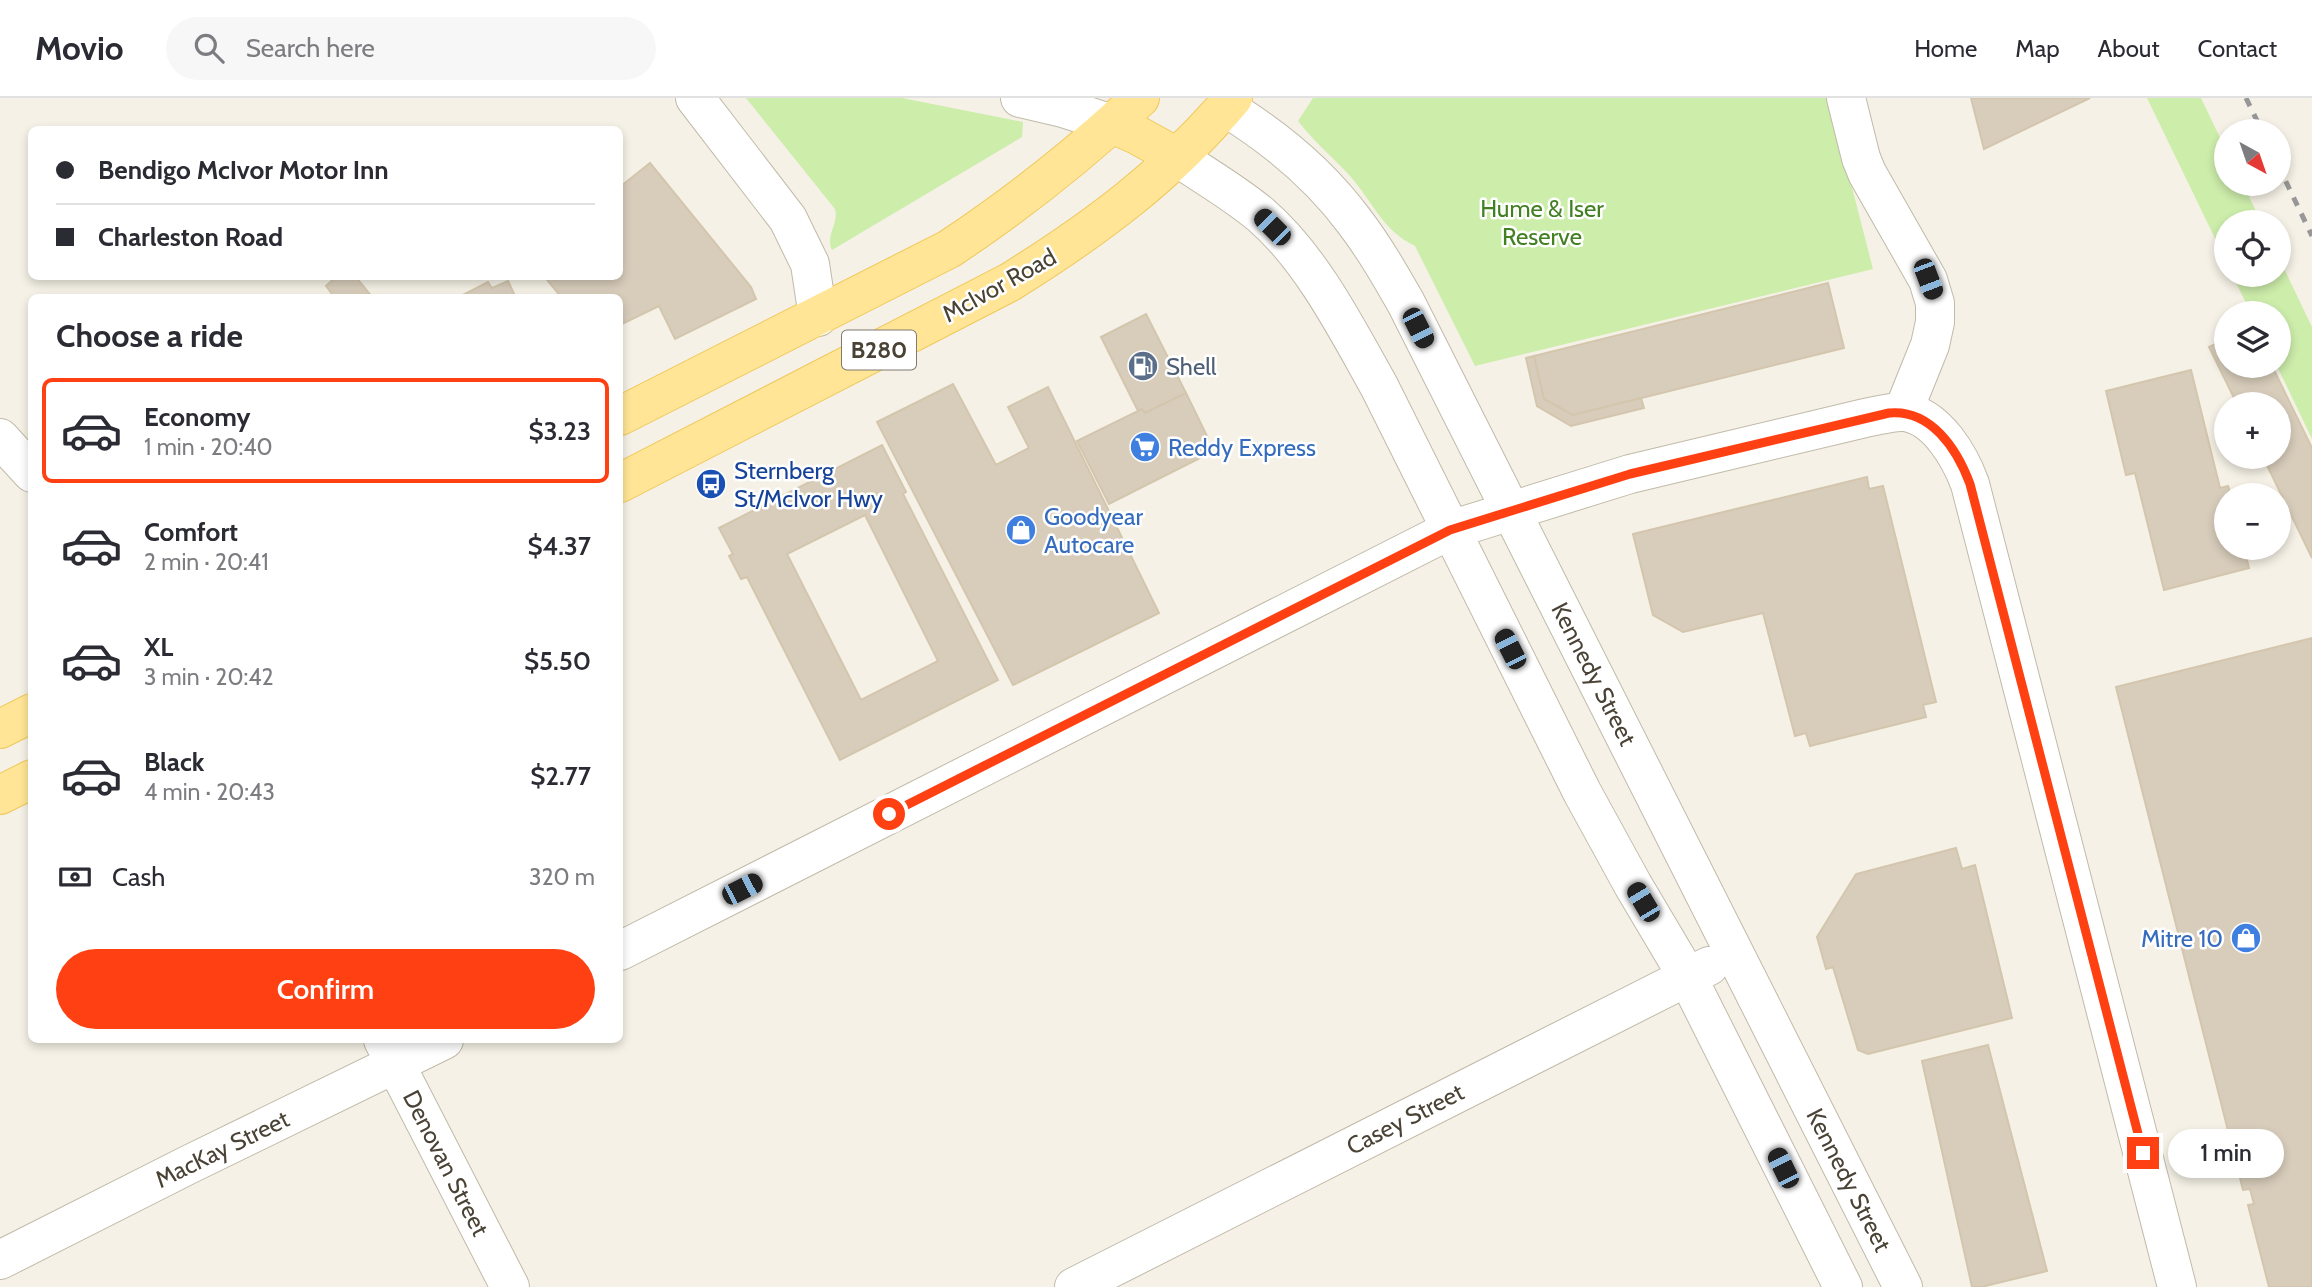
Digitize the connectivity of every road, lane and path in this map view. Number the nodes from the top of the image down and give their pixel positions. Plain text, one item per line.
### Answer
1 (695, 98) edge
2 (1020, 98) edge
3 (1140, 98) edge
4 (1846, 98) edge
5 (1222, 101) edge
6 (1112, 124) junction
7 (1177, 158) junction
8 (818, 317) junction
9 (762, 411) junction
10 (1903, 412) junction
11 (623, 414) edge
12 (623, 433) edge
13 (623, 481) edge
14 (1511, 510) junction
15 (1450, 530) junction
16 (28, 715) edge
17 (0, 729) edge
18 (28, 759) edge
19 (0, 768) edge
20 (28, 781) edge
21 (0, 795) edge
22 (623, 949) edge
23 (1736, 953) junction
24 (1687, 976) junction
25 (430, 1043) edge
26 (389, 1052) edge
27 (0, 1260) edge
28 (510, 1287) edge
29 (1074, 1287) edge
30 (1843, 1287) edge
31 (1903, 1287) edge
32 (2177, 1287) edge

1 - 8 street
2 - 6 street
3 - 6 main road, B280
4 - 10 street
5 - 7 main road, McIvor Road / B280
5 - 14 street, Kennedy Street
6 - 7 main road
6 - 8 main road, B280
7 - 9 main road, McIvor Road / B280
7 - 15 street
8 - 11 main road, B280
9 - 12 main road
9 - 13 main road, McIvor Road / B280
10 - 14 street
10 - 32 street
14 - 15 street
14 - 23 street, Kennedy Street
15 - 22 street
15 - 24 street
16 - 17 main road
18 - 19 main road
20 - 21 main road
23 - 24 street, Casey Street
23 - 31 street, Kennedy Street
24 - 29 street, Casey Street
24 - 30 street
25 - 26 street, MacKay Street
26 - 27 street, MacKay Street
26 - 28 street, Denovan Street

